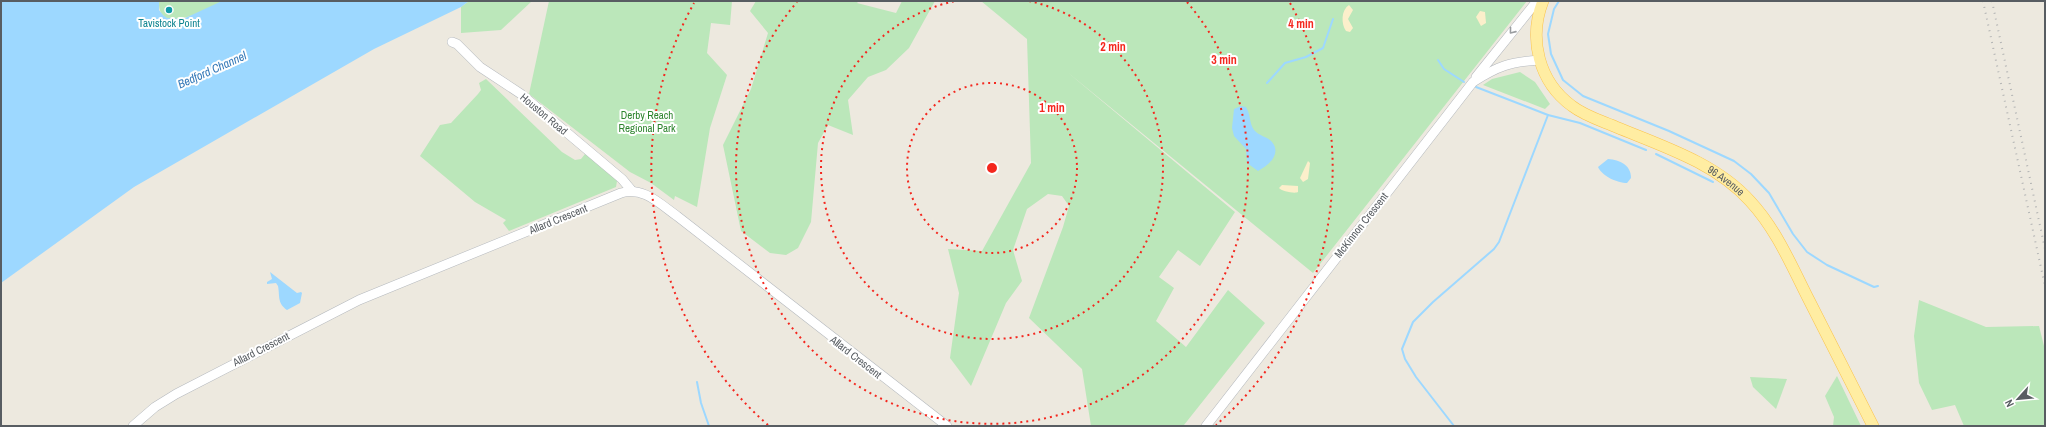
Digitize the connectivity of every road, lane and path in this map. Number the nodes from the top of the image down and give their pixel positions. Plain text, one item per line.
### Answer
1 (1537, 1) edge
2 (1543, 1) edge
3 (452, 42) dead end
4 (1539, 60) junction
5 (1473, 82) junction
6 (632, 191) junction
7 (133, 426) edge
8 (947, 426) edge
9 (1206, 426) edge
10 (1873, 426) edge

1 -> 5 street
2 - 4 main road, 96 Avenue
3 - 6 street, Houston Road
4 - 5 street, McKinnon Crescent
4 - 10 main road, 96 Avenue
5 - 9 street, McKinnon Crescent
6 - 7 street, Allard Crescent
6 - 8 street, Allard Crescent

